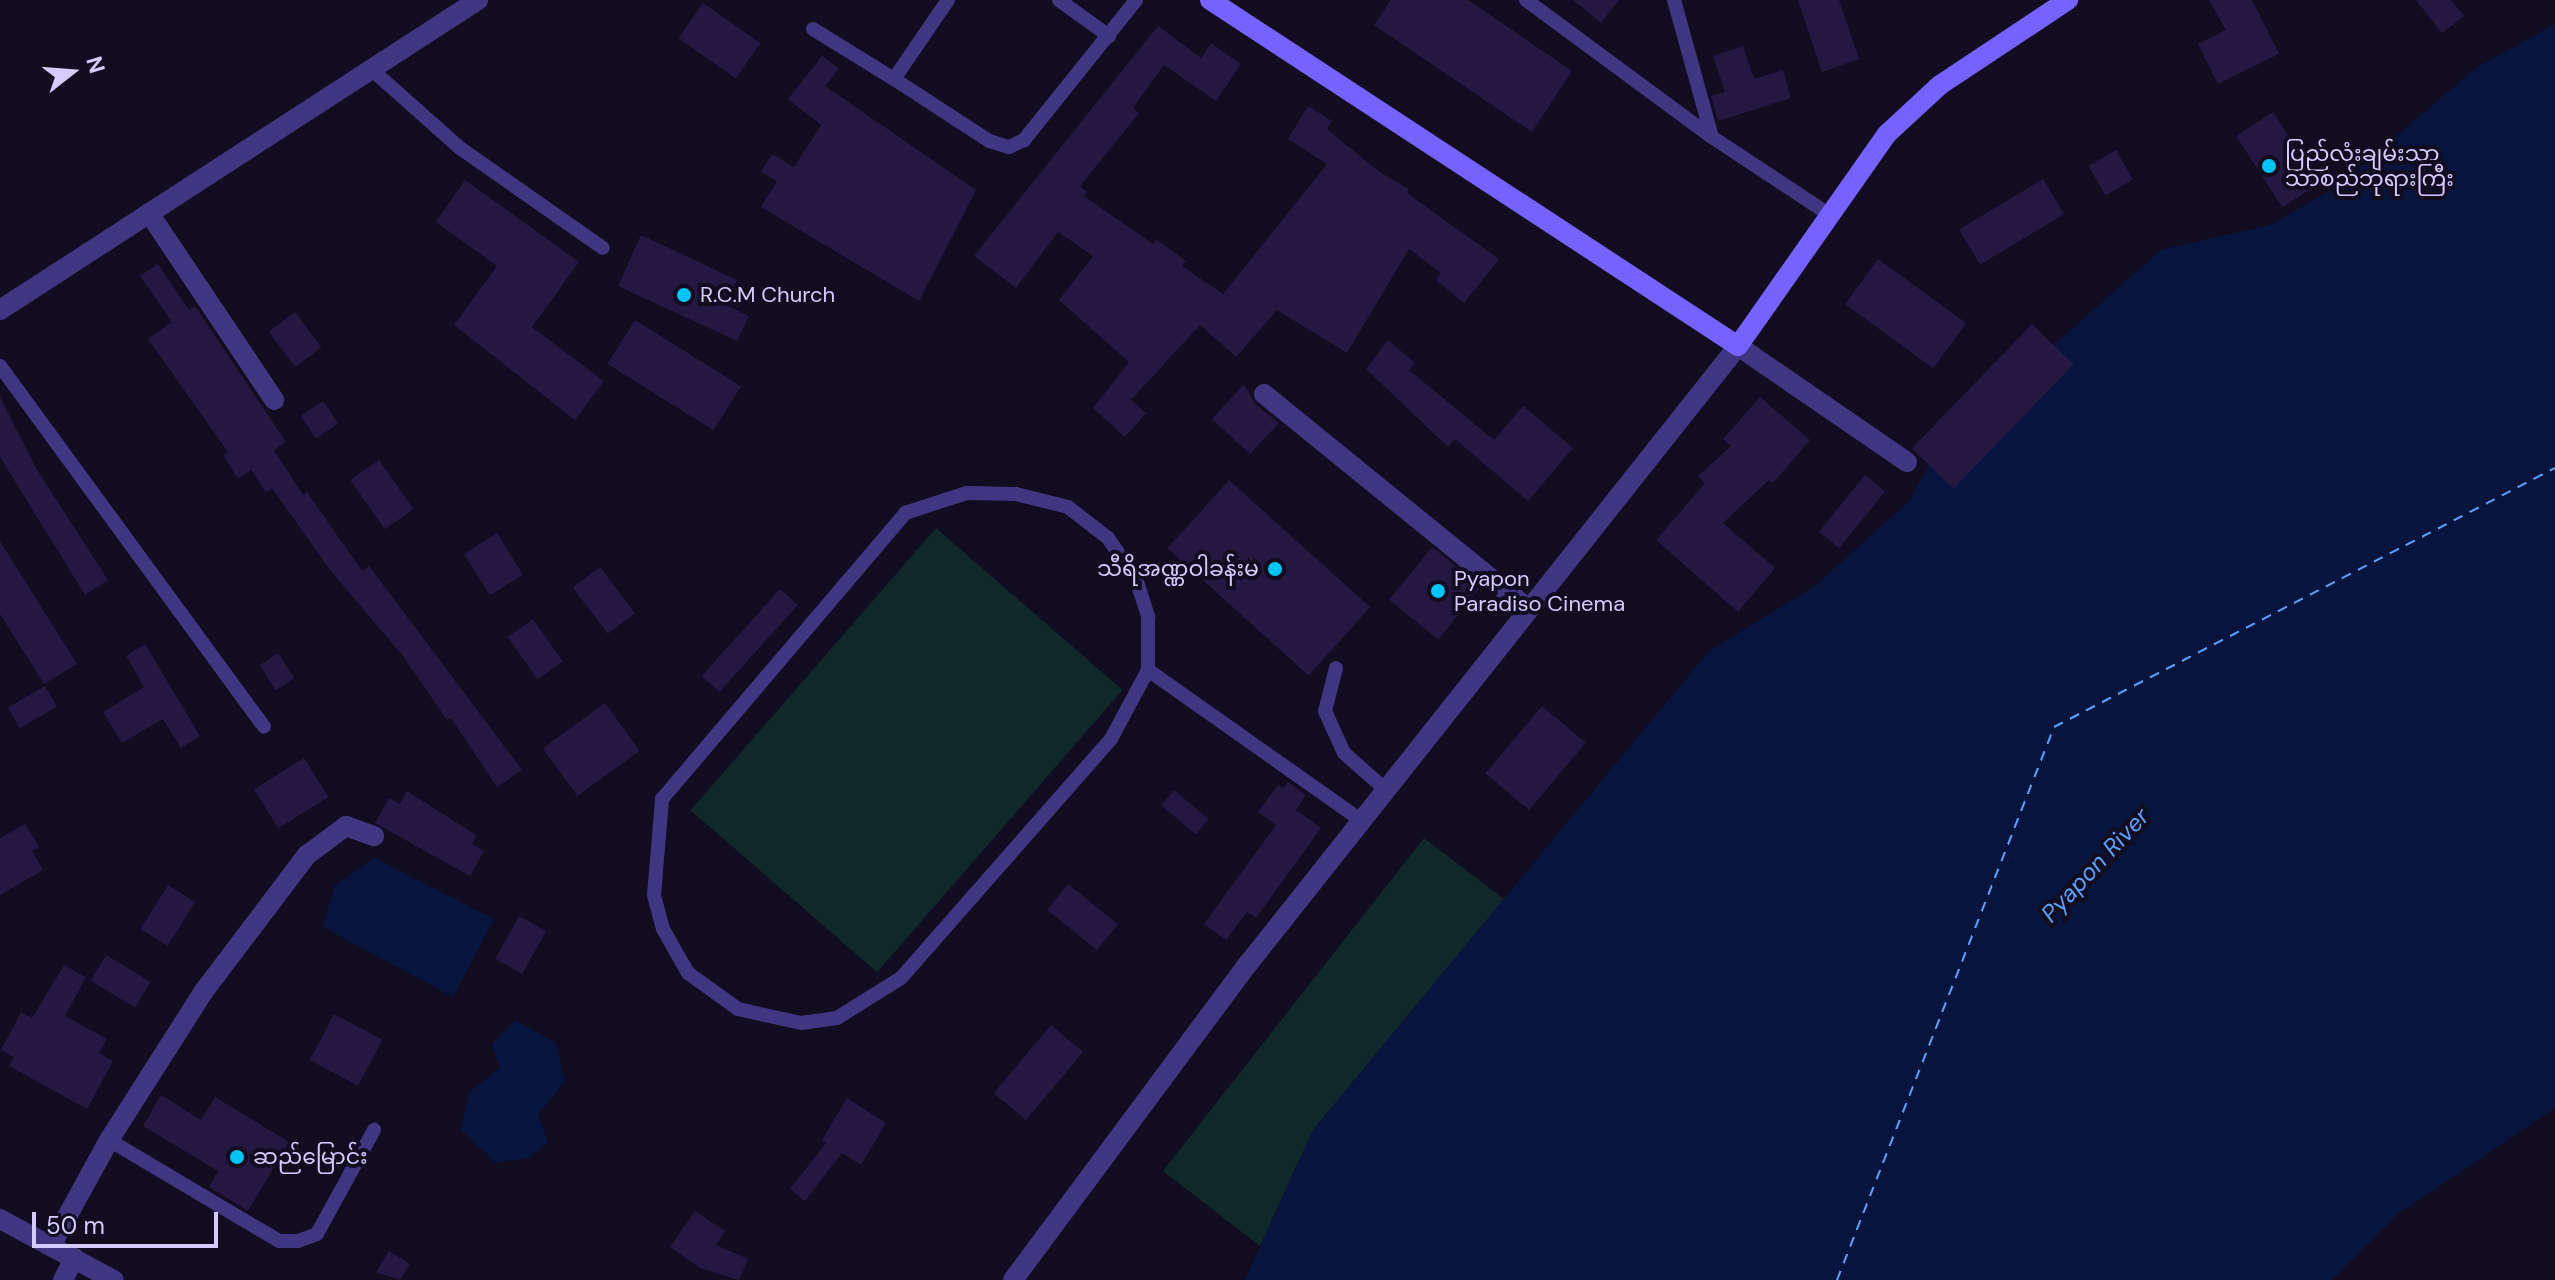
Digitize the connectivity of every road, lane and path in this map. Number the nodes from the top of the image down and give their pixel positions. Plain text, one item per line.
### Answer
1 (478, 0) edge
2 (948, 0) edge
3 (1059, 0) edge
4 (1136, 0) edge
5 (1210, 0) edge
6 (1526, 0) edge
7 (1674, 0) edge
8 (2068, 0) edge
9 (813, 29) dead end
10 (1109, 36) junction
11 (371, 69) junction
12 (894, 79) junction
13 (1712, 137) junction
14 (149, 213) junction
15 (1830, 215) junction
16 (603, 248) dead end
17 (0, 310) edge
18 (1738, 346) junction
19 (0, 366) edge
20 (1264, 394) dead end
21 (274, 400) dead end
22 (1907, 462) dead end
23 (1529, 609) junction
24 (1336, 668) dead end
25 (1148, 670) junction
26 (264, 727) dead end
27 (1386, 790) junction
28 (1362, 821) junction
29 (374, 836) dead end
30 (374, 1130) dead end
31 (109, 1140) junction
32 (0, 1219) edge
33 (51, 1246) junction
34 (74, 1258) junction
35 (63, 1280) edge
36 (114, 1280) edge
37 (1013, 1280) edge

1 - 11 street
2 - 12 lane
3 - 10 lane
4 - 10 lane
5 - 18 main road
6 - 13 lane
7 - 13 lane
8 - 15 main road
9 - 12 lane
10 - 12 lane
11 - 14 street
11 - 16 lane
13 - 15 lane
14 - 17 street
14 - 21 street
15 - 18 main road
18 - 22 street
18 - 23 street
19 - 26 lane
20 - 23 street
23 - 27 street
24 - 27 lane
25 - 25 lane
25 - 28 lane
27 - 28 street
28 - 37 street
29 - 31 street
30 - 31 lane
31 - 33 street
32 - 33 street
33 - 34 street
34 - 35 street
34 - 36 street

